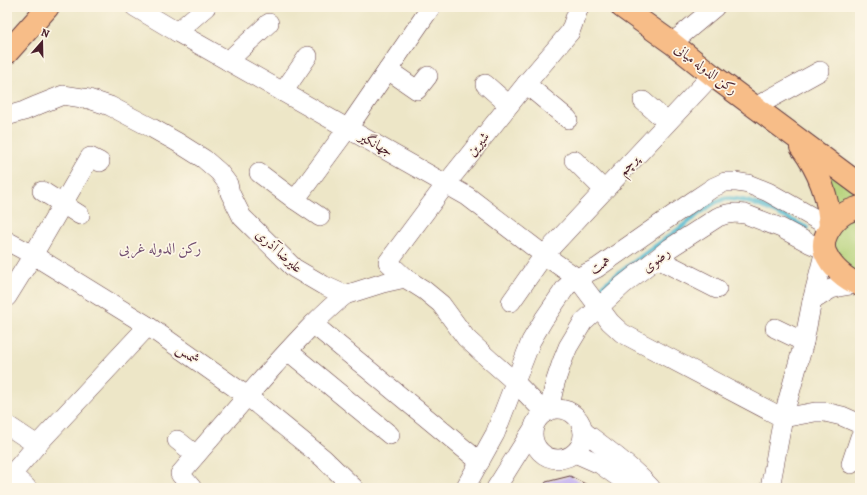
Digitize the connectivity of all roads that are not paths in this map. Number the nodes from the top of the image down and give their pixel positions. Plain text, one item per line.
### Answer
1 (48, 7) edge
2 (135, 7) edge
3 (206, 7) edge
4 (431, 7) edge
5 (579, 7) edge
6 (622, 7) edge
7 (715, 7) edge
8 (269, 23) dead end
9 (178, 32) junction
10 (672, 43) junction
11 (7, 53) edge
12 (308, 56) dead end
13 (228, 61) junction
14 (388, 70) junction
15 (820, 71) dead end
16 (712, 75) junction
17 (428, 76) dead end
18 (485, 84) dead end
19 (526, 84) junction
20 (283, 92) junction
21 (643, 101) dead end
22 (509, 105) junction
23 (755, 107) junction
24 (7, 116) edge
25 (568, 119) dead end
26 (667, 122) junction
27 (348, 128) junction
28 (789, 132) junction
29 (574, 160) dead end
30 (100, 162) dead end
31 (259, 173) dead end
32 (446, 184) junction
33 (860, 185) edge
34 (604, 190) junction
35 (42, 191) dead end
36 (295, 200) junction
37 (63, 204) junction
38 (860, 207) edge
39 (80, 215) dead end
40 (320, 217) dead end
41 (830, 227) junction
42 (7, 241) edge
43 (824, 250) junction
44 (33, 255) junction
45 (544, 255) junction
46 (658, 259) junction
47 (405, 278) junction
48 (577, 278) junction
49 (858, 285) edge
50 (717, 288) dead end
51 (344, 295) junction
52 (7, 297) edge
53 (812, 301) junction
54 (511, 302) dead end
55 (598, 307) junction
56 (313, 324) junction
57 (148, 326) junction
58 (775, 328) dead end
59 (804, 342) junction
60 (288, 351) junction
61 (515, 382) junction
62 (247, 396) junction
63 (547, 411) junction
64 (783, 418) junction
65 (860, 424) edge
66 (7, 425) edge
67 (533, 429) junction
68 (583, 431) junction
69 (390, 435) dead end
70 (860, 437) edge
71 (177, 440) dead end
72 (37, 445) junction
73 (575, 453) junction
74 (196, 455) junction
75 (546, 456) junction
76 (480, 462) junction
77 (851, 464) dead end
78 (27, 488) edge
79 (192, 488) edge
80 (354, 488) edge
81 (465, 488) edge
82 (496, 488) edge
83 (508, 488) edge
84 (631, 488) edge
85 (651, 488) edge
86 (770, 488) edge

1 - 11 main road
2 - 9 street, جهانگیر
3 - 9 street
4 - 14 street
5 - 19 street, شیرین
6 - 10 main road, رکن الدوله میانی
7 - 10 street
8 - 13 street
9 - 13 street, جهانگیر
10 - 16 main road, رکن الدوله میانی
12 - 20 street
13 - 20 street, جهانگیر
14 - 17 street
14 - 27 street
15 - 23 street
16 - 23 main road, رکن الدوله میانی
16 - 26 street, پرچم
18 - 22 street
19 - 22 street, شیرین
19 - 25 street
20 - 27 street, جهانگیر
21 - 26 street
22 - 32 street, شیرین
23 - 28 main road, رکن الدوله میانی
24 - 51 street, علیرضا آذری
26 - 34 street, پرچم
27 - 32 street, جهانگیر
27 - 36 street
28 - 33 main road, رکن الدوله میانی
28 - 41 main road, رکن الدوله میانی
29 - 34 street
30 - 37 street
31 - 36 street
32 - 45 street, جهانگیر
32 - 47 street, شیرین
34 - 45 street, پرچم
35 - 37 street
36 - 40 street
37 - 39 street
37 - 44 street
38 - 41 main road
41 - 43 main road
41 - 48 street, همت
42 - 44 street, شمس
43 - 46 street, رضوی
43 - 49 main road
43 - 53 street
44 - 52 street
44 - 57 street, شمس
45 - 48 street, جهانگیر
45 - 54 street, پرچم
46 - 50 street
46 - 55 street, رضوی
47 - 51 street
47 - 61 street
48 - 55 street, جهانگیر
48 - 61 street, همت
49 - 53 street
51 - 56 street
53 - 59 street
55 - 63 street, رضوی
55 - 64 street, جهانگیر
56 - 60 street
56 - 76 street
57 - 62 street, شمس
57 - 72 street
58 - 59 street
59 - 64 street
60 - 62 street
60 - 69 street
61 - 63 street
61 - 76 street, همت
62 - 74 street
62 - 80 street, شمس
63 - 67 street
63 - 68 street
64 - 65 street
64 - 86 street
66 - 72 street
67 - 75 street
67 - 82 street
68 - 73 street
68 - 85 street
70 - 77 street
71 - 74 street
72 - 78 street
73 - 75 street
73 - 84 street
74 - 79 street
75 - 83 street
76 - 81 street, همت

